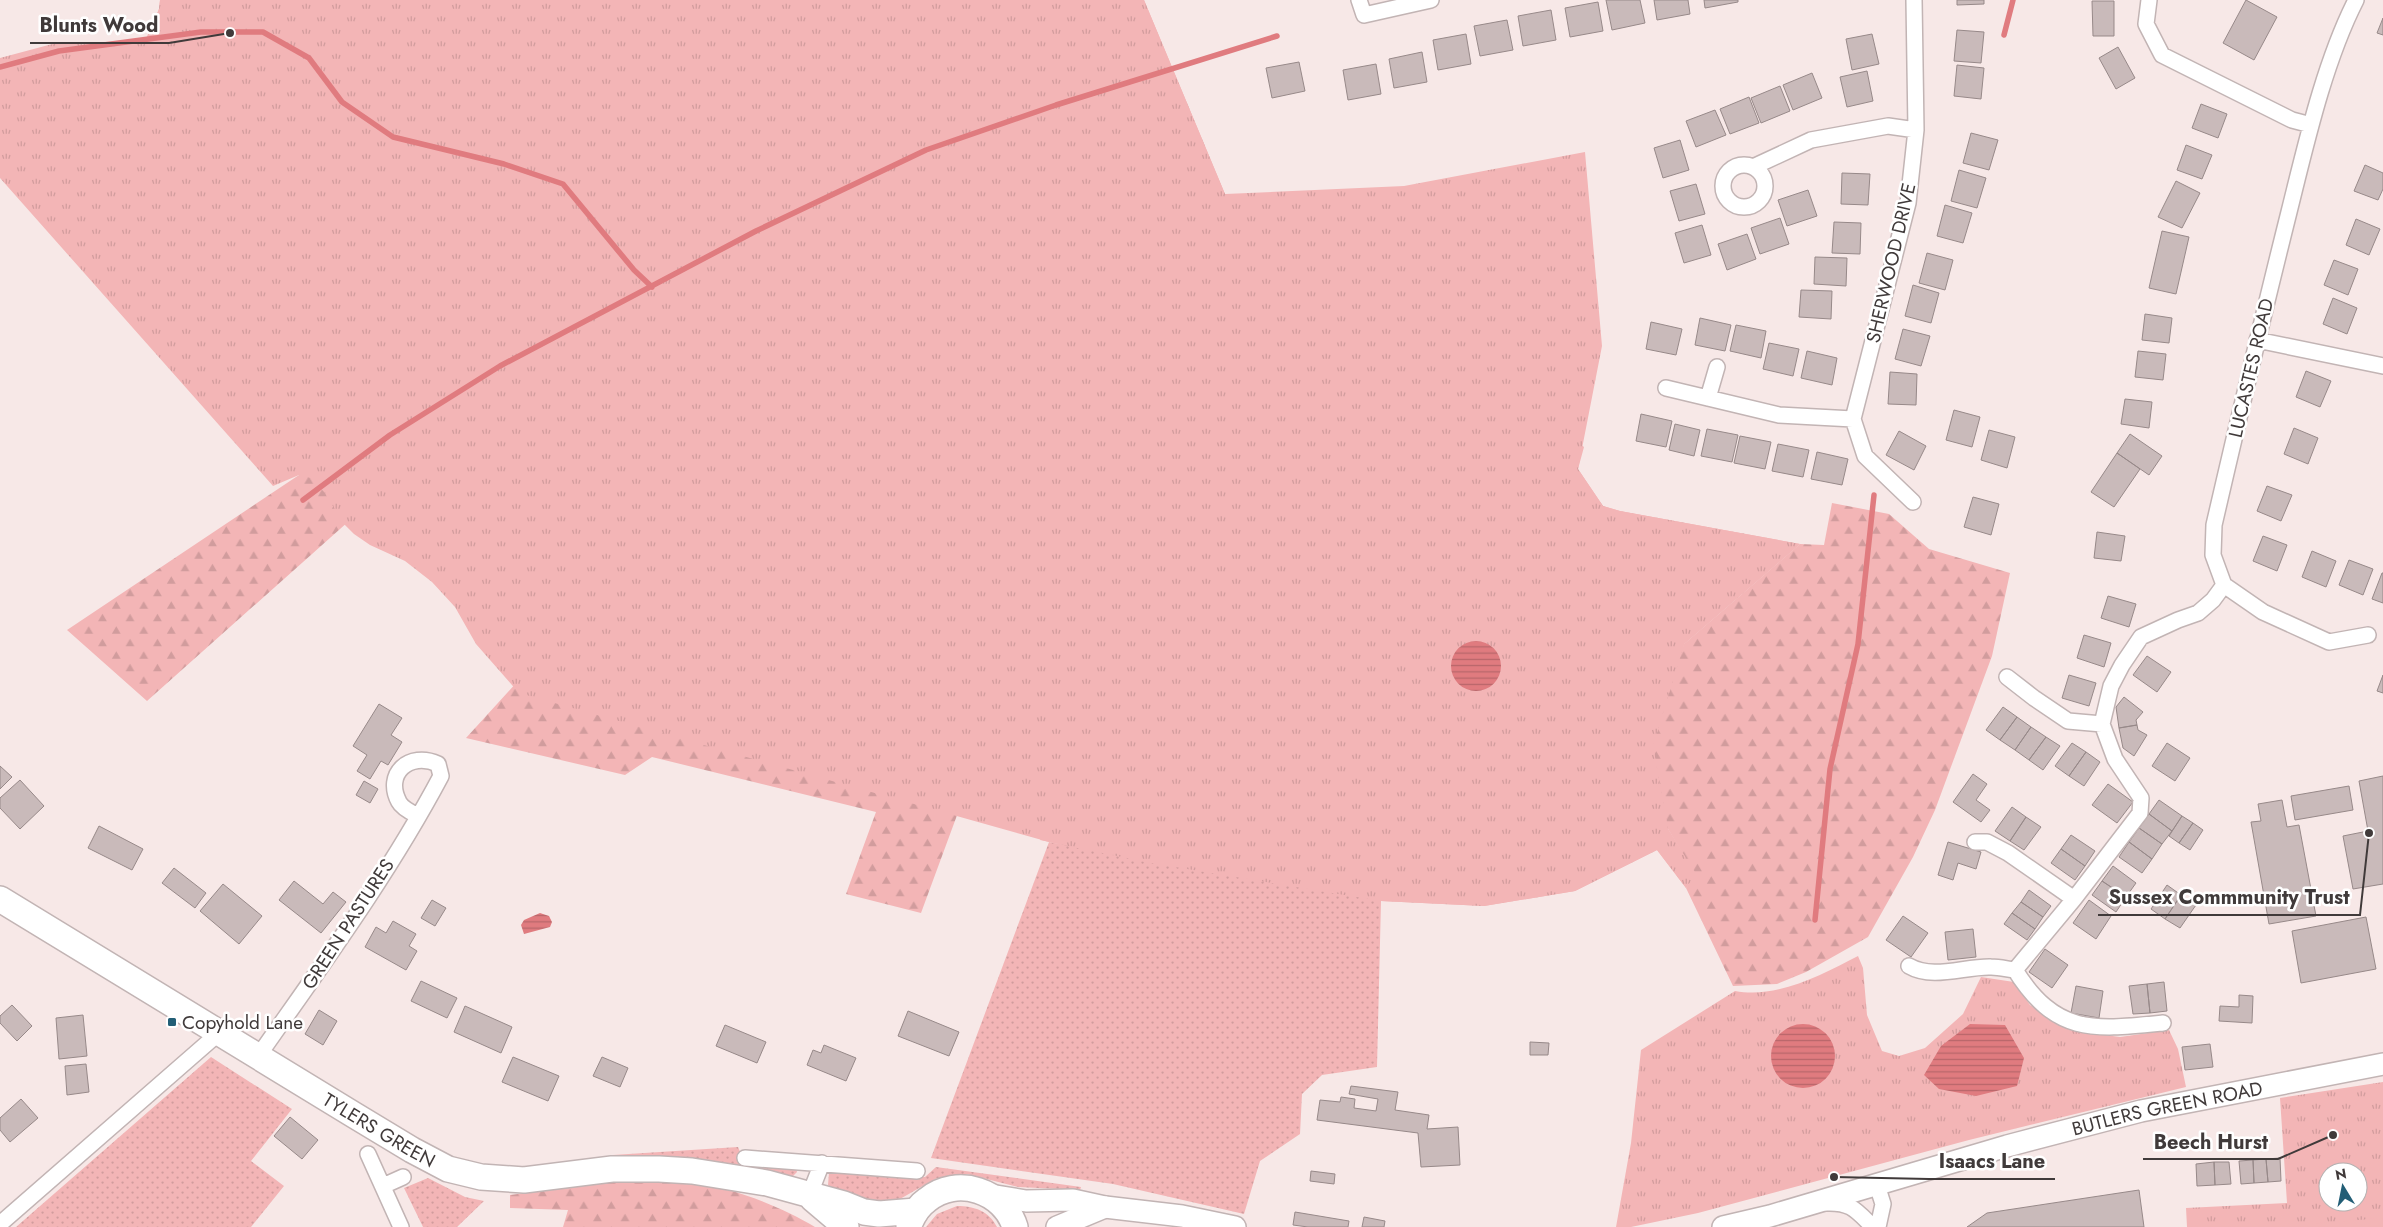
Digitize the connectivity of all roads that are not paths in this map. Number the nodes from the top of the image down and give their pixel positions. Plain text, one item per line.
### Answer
1 (1359, 0) edge
2 (1431, 0) edge
3 (1914, 0) edge
4 (2150, 0) edge
5 (2356, 0) edge
6 (2311, 125) junction
7 (1916, 130) junction
8 (1753, 167) dead end
9 (2257, 340) junction
10 (2383, 366) edge
11 (1716, 367) dead end
12 (1666, 388) dead end
13 (1708, 398) junction
14 (1853, 419) junction
15 (1913, 502) dead end
16 (2224, 585) junction
17 (2368, 635) dead end
18 (2007, 677) dead end
19 (2102, 724) junction
20 (418, 816) dead end
21 (1975, 842) dead end
22 (0, 899) edge
23 (2074, 899) junction
24 (1909, 966) dead end
25 (2015, 970) junction
26 (2163, 1023) dead end
27 (220, 1032) junction
28 (259, 1055) junction
29 (2383, 1064) edge
30 (368, 1154) dead end
31 (745, 1158) dead end
32 (822, 1163) junction
33 (918, 1171) dead end
34 (403, 1177) dead end
35 (1877, 1185) junction
36 (383, 1186) junction
37 (990, 1195) junction
38 (809, 1196) junction
39 (1809, 1204) junction
40 (1105, 1207) junction
41 (912, 1219) edge
42 (0, 1224) edge
43 (401, 1227) edge
44 (846, 1227) edge
45 (1015, 1227) edge
46 (1057, 1227) edge
47 (1235, 1227) edge
48 (1724, 1227) edge
49 (1873, 1227) edge
50 (1878, 1227) edge

1 - 2 street
3 - 7 street, SHERWOOD DRIVE
4 - 6 street
5 - 6 street, LUCASTES ROAD
6 - 9 street, LUCASTES ROAD
7 - 8 street
7 - 14 street, SHERWOOD DRIVE
9 - 10 street
9 - 16 street, LUCASTES ROAD
11 - 13 street
12 - 13 street
13 - 14 street
14 - 15 street
16 - 17 street
16 - 19 street
18 - 19 street
19 - 23 street
20 - 28 street, GREEN PASTURES
21 - 23 street
22 - 27 highway, TYLERS GREEN
23 - 25 street
24 - 25 street
25 - 26 street
27 - 28 highway, TYLERS GREEN
27 - 42 street
28 - 38 highway, TYLERS GREEN
29 - 35 main road, BUTLERS GREEN ROAD
30 - 36 street
31 - 32 street
32 - 33 street
32 - 38 street
34 - 36 street
35 - 39 main road, BUTLERS GREEN ROAD
35 - 50 street
36 - 43 street
37 - 40 main road
37 - 41 highway
37 - 45 highway
38 - 41 highway, TYLERS GREEN
38 - 44 highway, TYLERS GREEN
39 - 48 main road, BUTLERS GREEN ROAD
39 - 49 street
40 - 46 main road
40 - 47 main road

